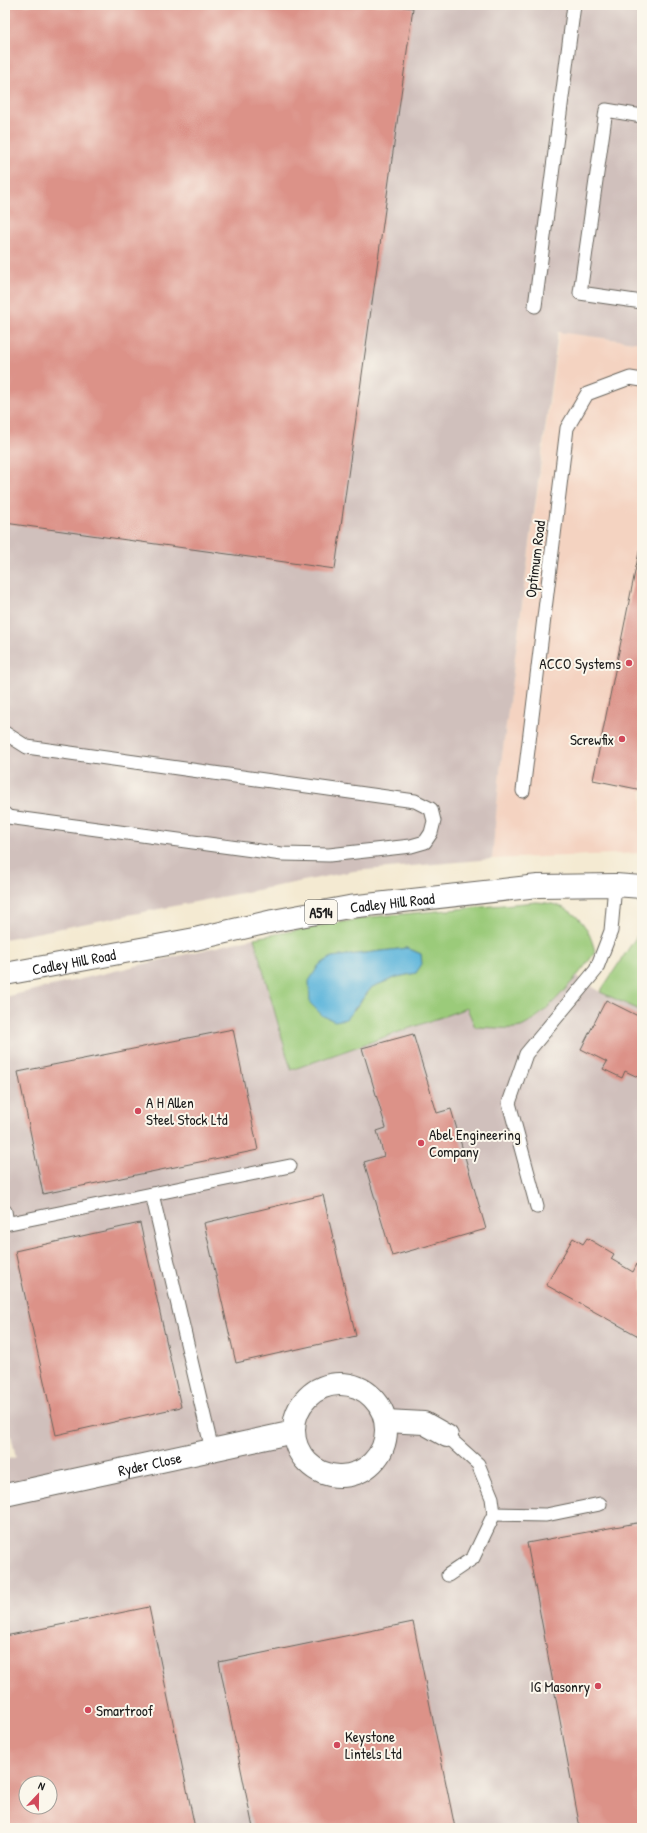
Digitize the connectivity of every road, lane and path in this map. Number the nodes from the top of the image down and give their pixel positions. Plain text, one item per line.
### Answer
1 (574, 5) edge
2 (642, 116) edge
3 (642, 302) edge
4 (535, 306) dead end
5 (642, 380) edge
6 (5, 733) edge
7 (523, 791) dead end
8 (5, 814) edge
9 (615, 885) junction
10 (642, 887) edge
11 (5, 974) edge
12 (290, 1166) dead end
13 (152, 1194) junction
14 (537, 1207) dead end
15 (6, 1219) edge
16 (386, 1421) junction
17 (294, 1432) junction
18 (447, 1436) joint
19 (212, 1450) junction
20 (5, 1495) edge
21 (600, 1504) dead end
22 (494, 1514) junction
23 (448, 1575) dead end

1 - 4 lane
2 - 3 lane
5 - 7 lane, Optimum Road
6 - 8 lane
9 - 10 street, Cadley Hill Road / A514
9 - 11 street, Cadley Hill Road / A514
9 - 14 lane
12 - 13 lane
13 - 15 lane
13 - 19 lane
16 - 17 street
16 - 17 street
16 - 18 street
17 - 19 street, Ryder Close
18 - 22 lane
19 - 20 street, Ryder Close
21 - 22 lane
22 - 23 lane

